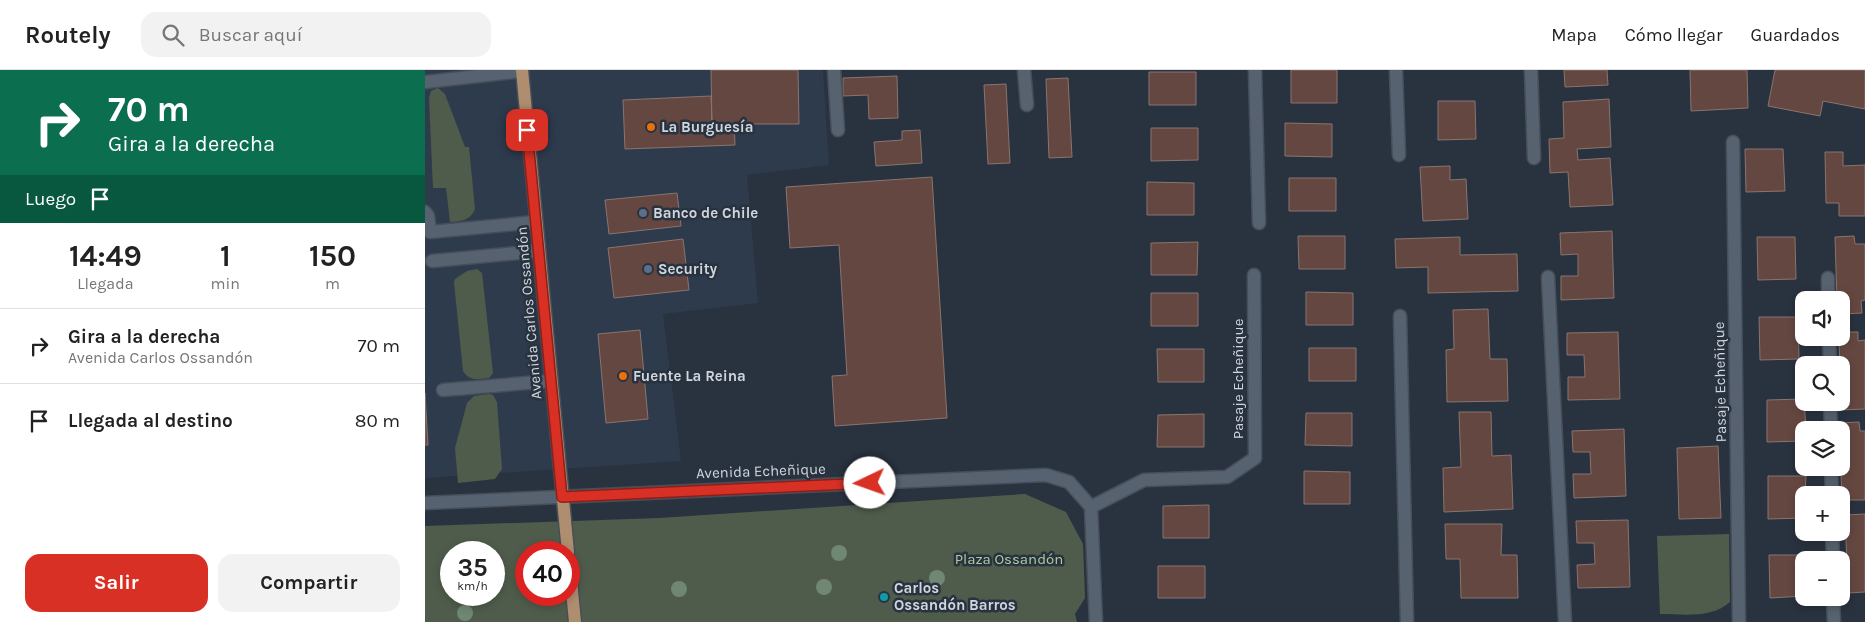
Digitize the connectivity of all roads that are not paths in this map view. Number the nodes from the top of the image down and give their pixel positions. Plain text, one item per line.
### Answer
1 (835, 70) edge
2 (1024, 70) edge
3 (1255, 70) edge
4 (1396, 70) edge
5 (1531, 70) edge
6 (522, 71) edge
7 (425, 82) edge
8 (1027, 105) dead end
9 (838, 130) dead end
10 (1733, 142) dead end
11 (1399, 155) dead end
12 (1534, 158) dead end
13 (425, 212) edge
14 (536, 222) junction
15 (1259, 223) dead end
16 (539, 251) junction
17 (432, 261) dead end
18 (1254, 276) dead end
19 (1549, 277) dead end
20 (1828, 278) dead end
21 (1829, 291) edge
22 (1400, 316) dead end
23 (551, 380) junction
24 (443, 390) dead end
25 (562, 497) junction
26 (425, 503) edge
27 (1091, 506) junction
28 (567, 541) edge
29 (573, 606) edge
30 (1833, 606) edge
31 (575, 622) edge
32 (1096, 622) edge
33 (1407, 622) edge
34 (1565, 622) edge
35 (1739, 622) edge
36 (1834, 622) edge

1 - 9 street
2 - 8 street
3 - 15 street
4 - 11 street
5 - 12 street
6 - 7 street
6 - 14 main road, Avenida Carlos Ossandón
10 - 35 street, Pasaje Echeñique
13 - 14 street
14 - 16 main road, Avenida Carlos Ossandón
16 - 17 street
16 - 23 main road, Avenida Carlos Ossandón
18 - 27 street, Pasaje Echeñique
19 - 34 street
20 - 21 street
22 - 33 street
23 - 24 street
23 - 25 main road, Avenida Carlos Ossandón
25 - 26 street, Avenida Echeñique
25 - 27 street, Avenida Echeñique
25 - 28 main road, Avenida Carlos Ossandón
27 - 32 street
29 - 31 main road
30 - 36 street

